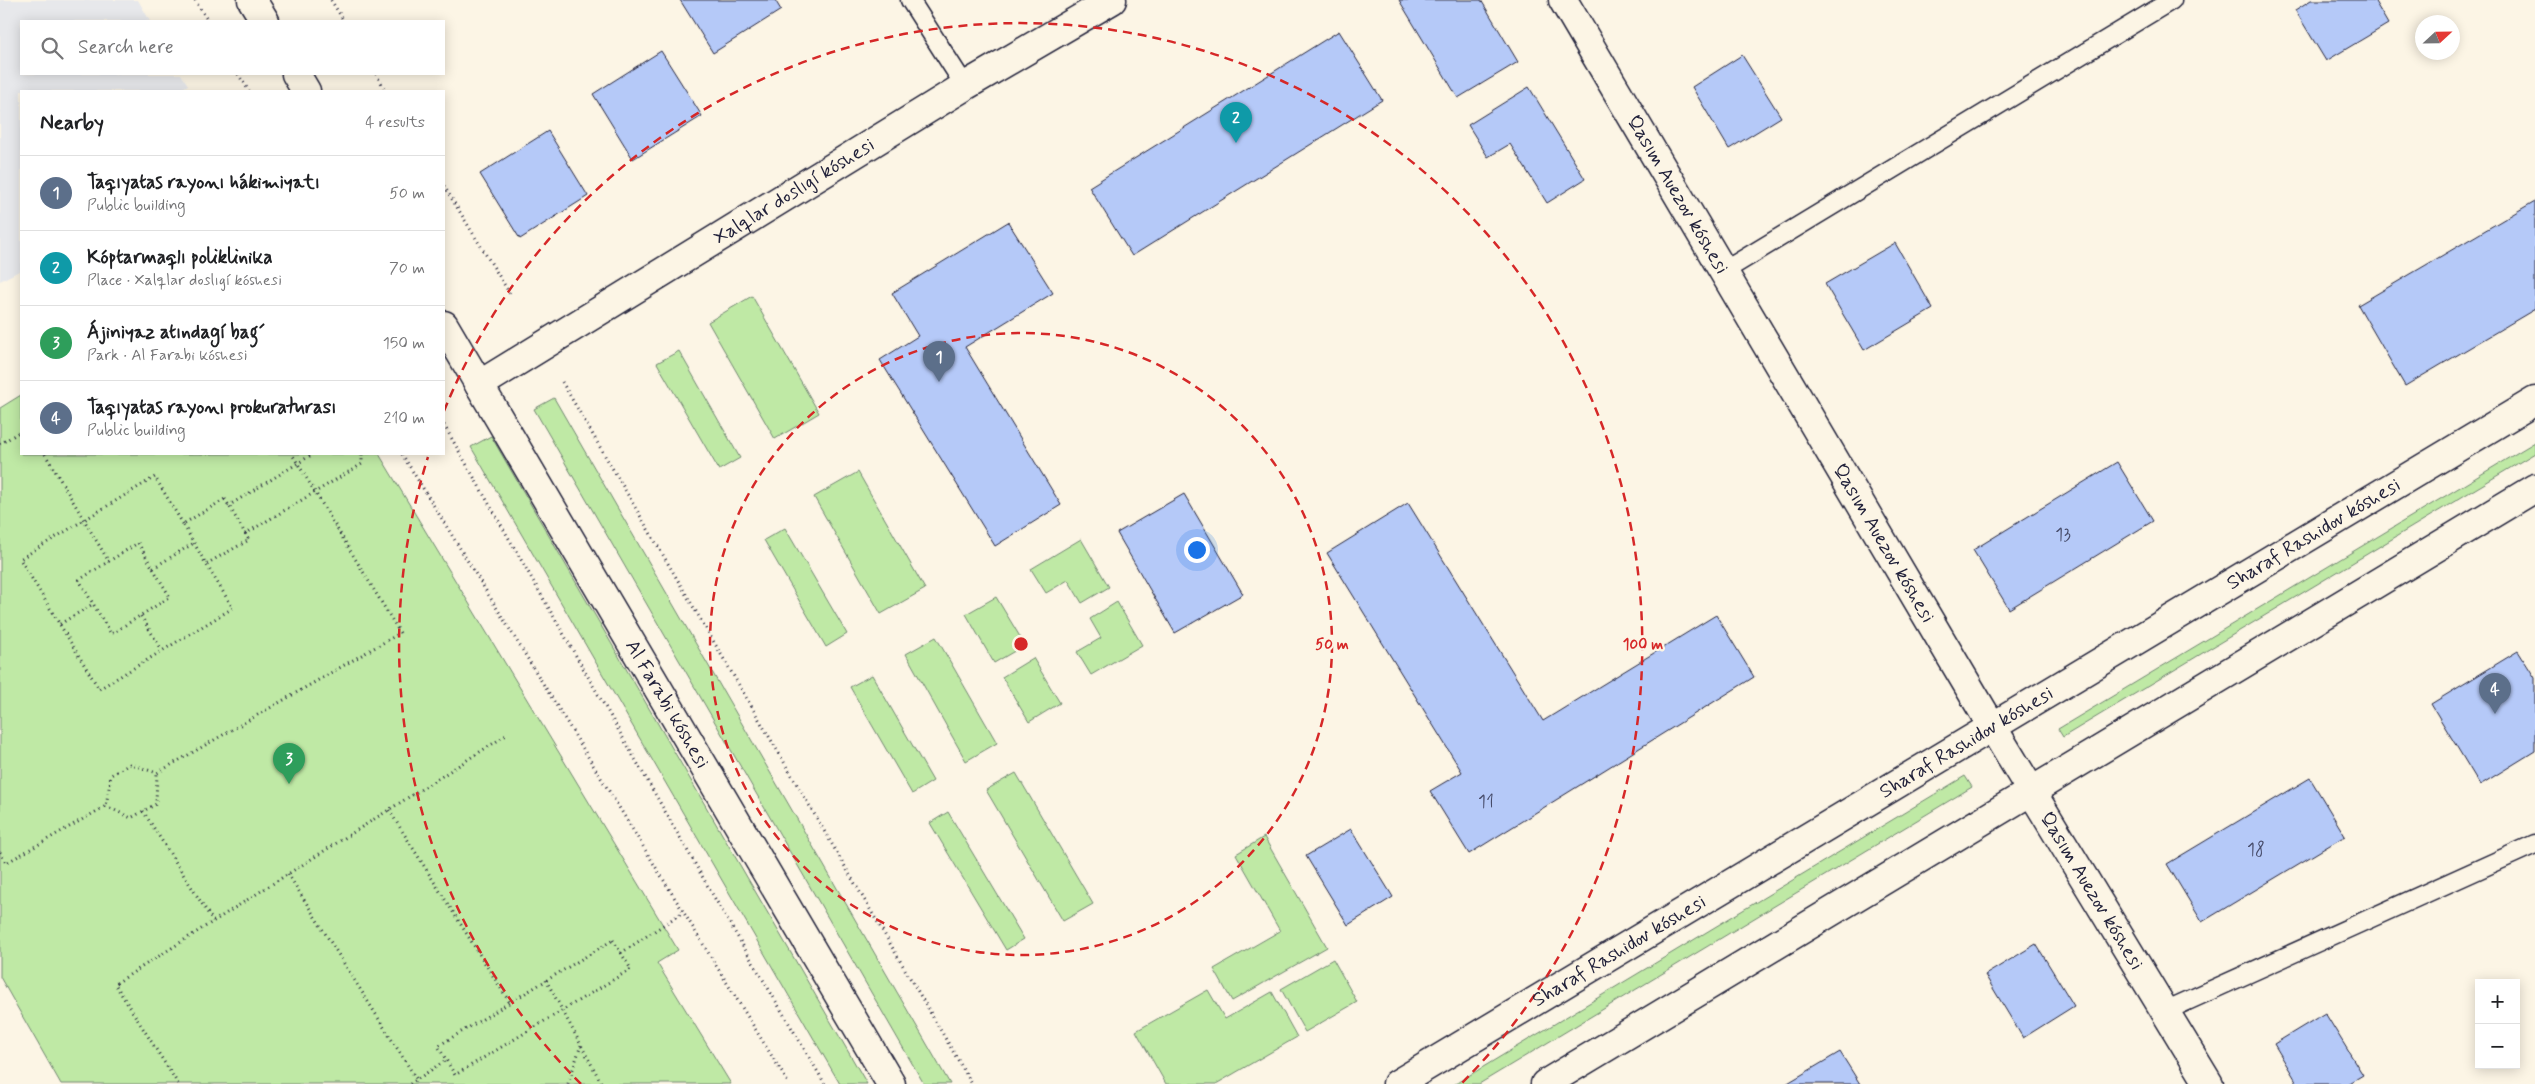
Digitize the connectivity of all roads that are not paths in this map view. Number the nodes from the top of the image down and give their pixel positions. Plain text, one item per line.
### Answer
1 (252, 0) edge
2 (910, 0) edge
3 (1112, 0) edge
4 (1563, 0) edge
5 (2172, 0) edge
6 (264, 20) edge
7 (297, 75) edge
8 (965, 86) junction
9 (305, 90) edge
10 (1724, 271) junction
11 (445, 327) edge
12 (479, 386) junction
13 (2535, 401) edge
14 (2535, 488) edge
15 (1993, 728) junction
16 (2033, 792) junction
17 (2535, 844) edge
18 (2165, 1011) junction
19 (1561, 1080) edge
20 (891, 1084) edge
21 (1397, 1084) edge
22 (2210, 1084) edge

1 - 6 street
2 - 8 lane
3 - 8 street, Xalqlar doslıǵı kóshesi
4 - 10 street, Qasım Auezov kóshesi
5 - 10 lane
7 - 9 street
8 - 12 street, Xalqlar doslıǵı kóshesi
10 - 15 street, Qasım Auezov kóshesi
11 - 12 street, Al Farabi kóshesi
12 - 20 street, Al Farabi kóshesi
13 - 15 street, Sharaf Rashidov kóshesi
14 - 16 street
15 - 16 street, Qasım Auezov kóshesi
15 - 21 street, Sharaf Rashidov kóshesi
16 - 18 street, Qasım Auezov kóshesi
16 - 19 street
17 - 18 lane
18 - 22 street, Qasım Auezov kóshesi

